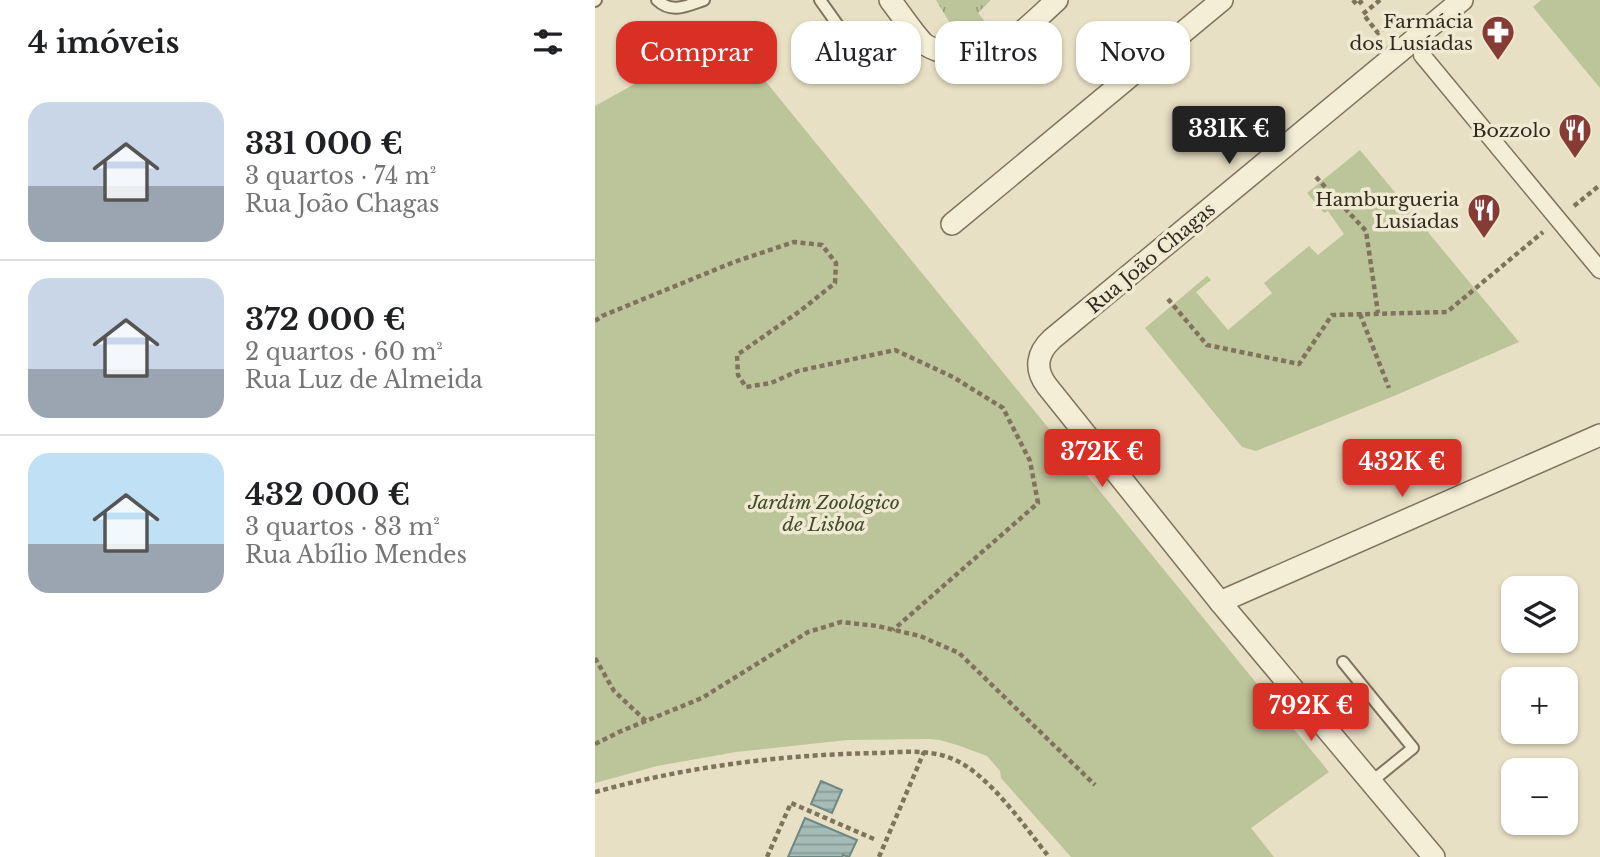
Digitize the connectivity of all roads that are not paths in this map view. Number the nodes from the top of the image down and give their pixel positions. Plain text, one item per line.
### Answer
1 (657, 0) edge
2 (703, 0) edge
3 (820, 0) edge
4 (890, 0) edge
5 (1057, 0) edge
6 (1222, 0) edge
7 (1462, 0) edge
8 (835, 21) edge
9 (1422, 55) dead end
10 (952, 224) dead end
11 (1600, 270) edge
12 (1600, 435) edge
13 (1220, 602) junction
14 (1343, 662) dead end
15 (1371, 782) junction
16 (1434, 857) edge

1 - 2 lane
3 - 8 lane
4 - 5 street
6 - 10 street
7 - 13 street, Rua João Chagas
9 - 11 street
12 - 13 street
13 - 15 street
14 - 15 lane
15 - 16 street

